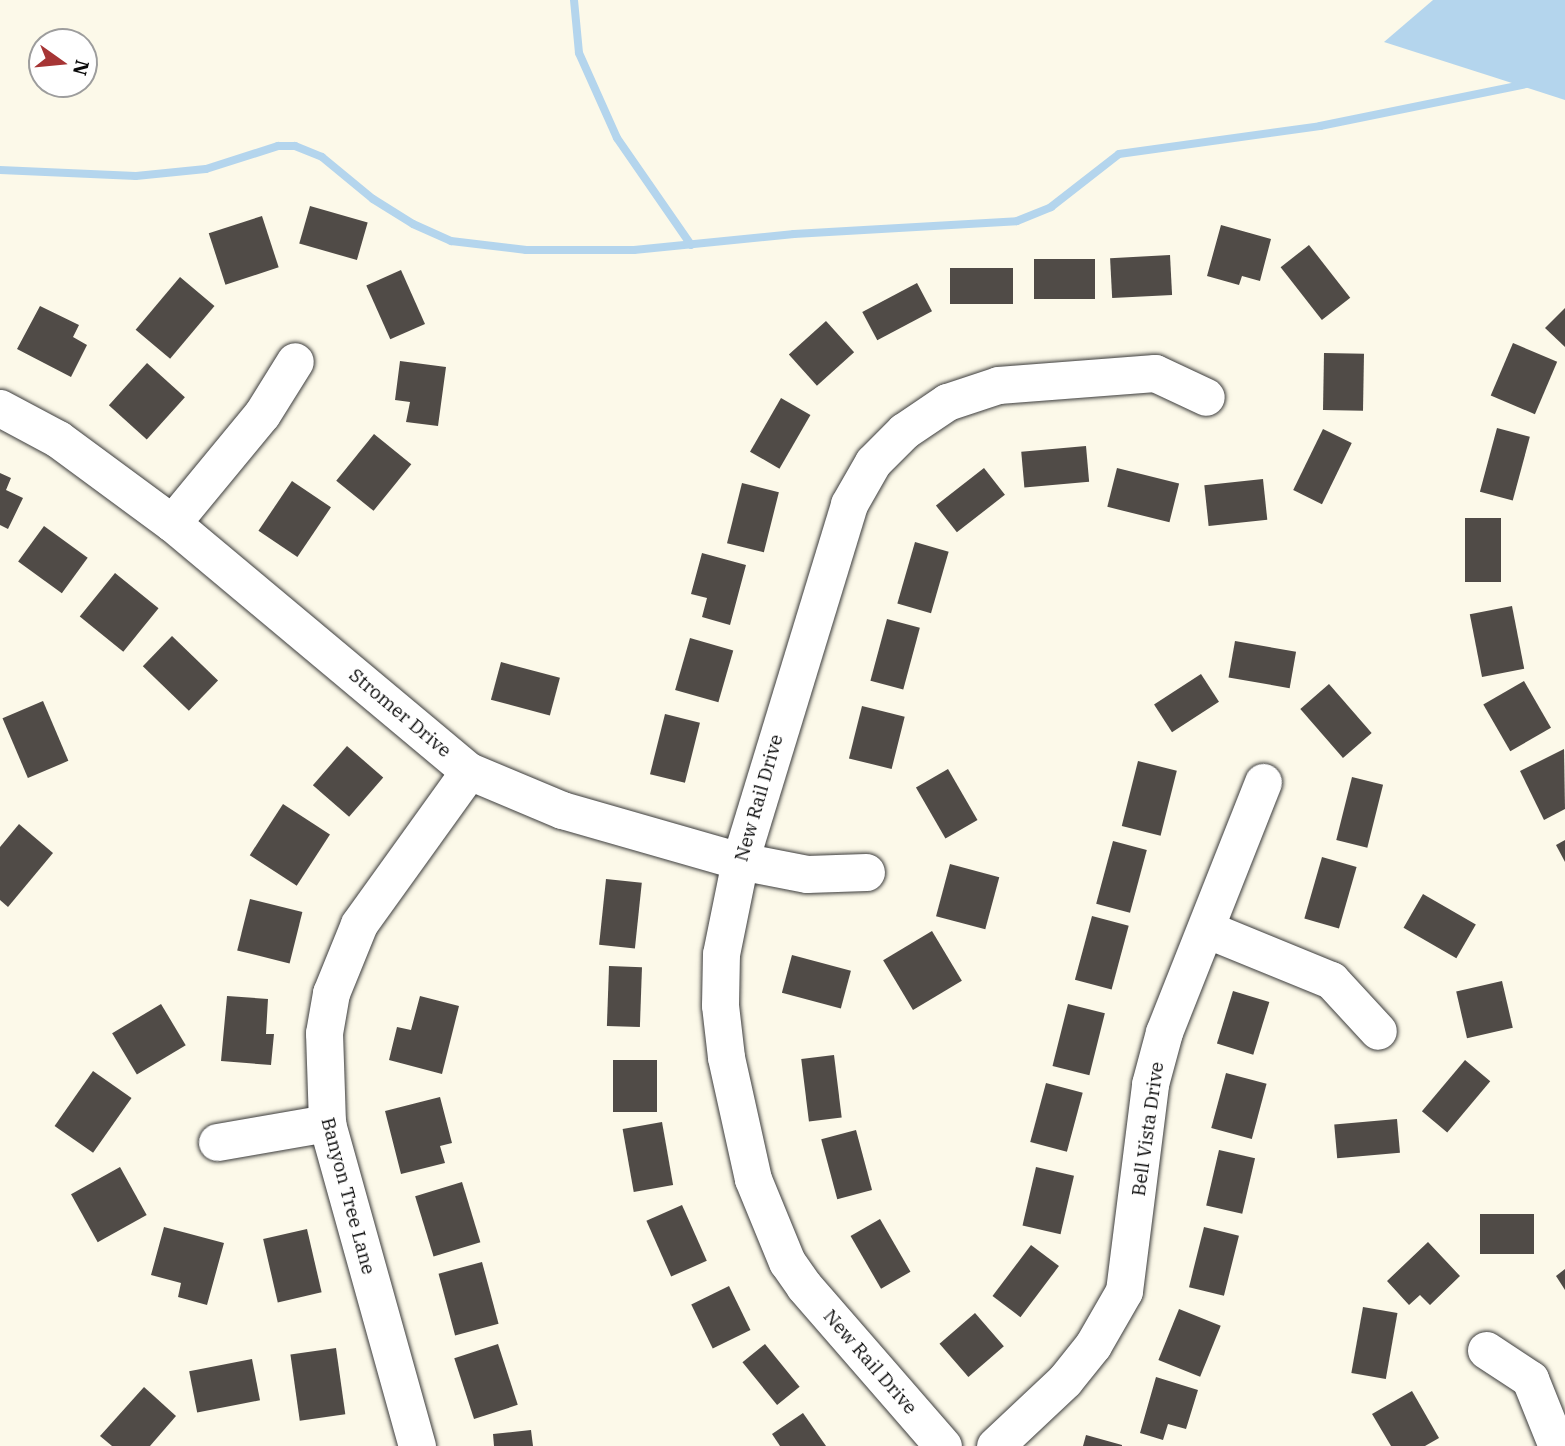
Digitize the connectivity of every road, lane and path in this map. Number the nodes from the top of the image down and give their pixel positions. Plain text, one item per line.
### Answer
1 (295, 361) dead end
2 (1206, 397) dead end
3 (0, 408) edge
4 (172, 523) junction
5 (469, 771) junction
6 (1263, 782) dead end
7 (740, 861) junction
8 (866, 872) dead end
9 (1206, 929) junction
10 (1378, 1031) dead end
11 (327, 1123) junction
12 (217, 1142) dead end
13 (1486, 1350) dead end
14 (417, 1446) edge
15 (943, 1446) edge
16 (995, 1446) edge
17 (1557, 1446) edge

1 - 4 street
2 - 7 street, New Rail Drive
3 - 4 street, Stromer Drive
4 - 5 street, Stromer Drive
5 - 7 street, Stromer Drive
5 - 11 street, Banyon Tree Lane
6 - 9 street, Bell Vista Drive
7 - 8 street, Stromer Drive
7 - 15 street, New Rail Drive
9 - 10 street
9 - 16 street, Bell Vista Drive
11 - 12 street
11 - 14 street, Banyon Tree Lane
13 - 17 street

